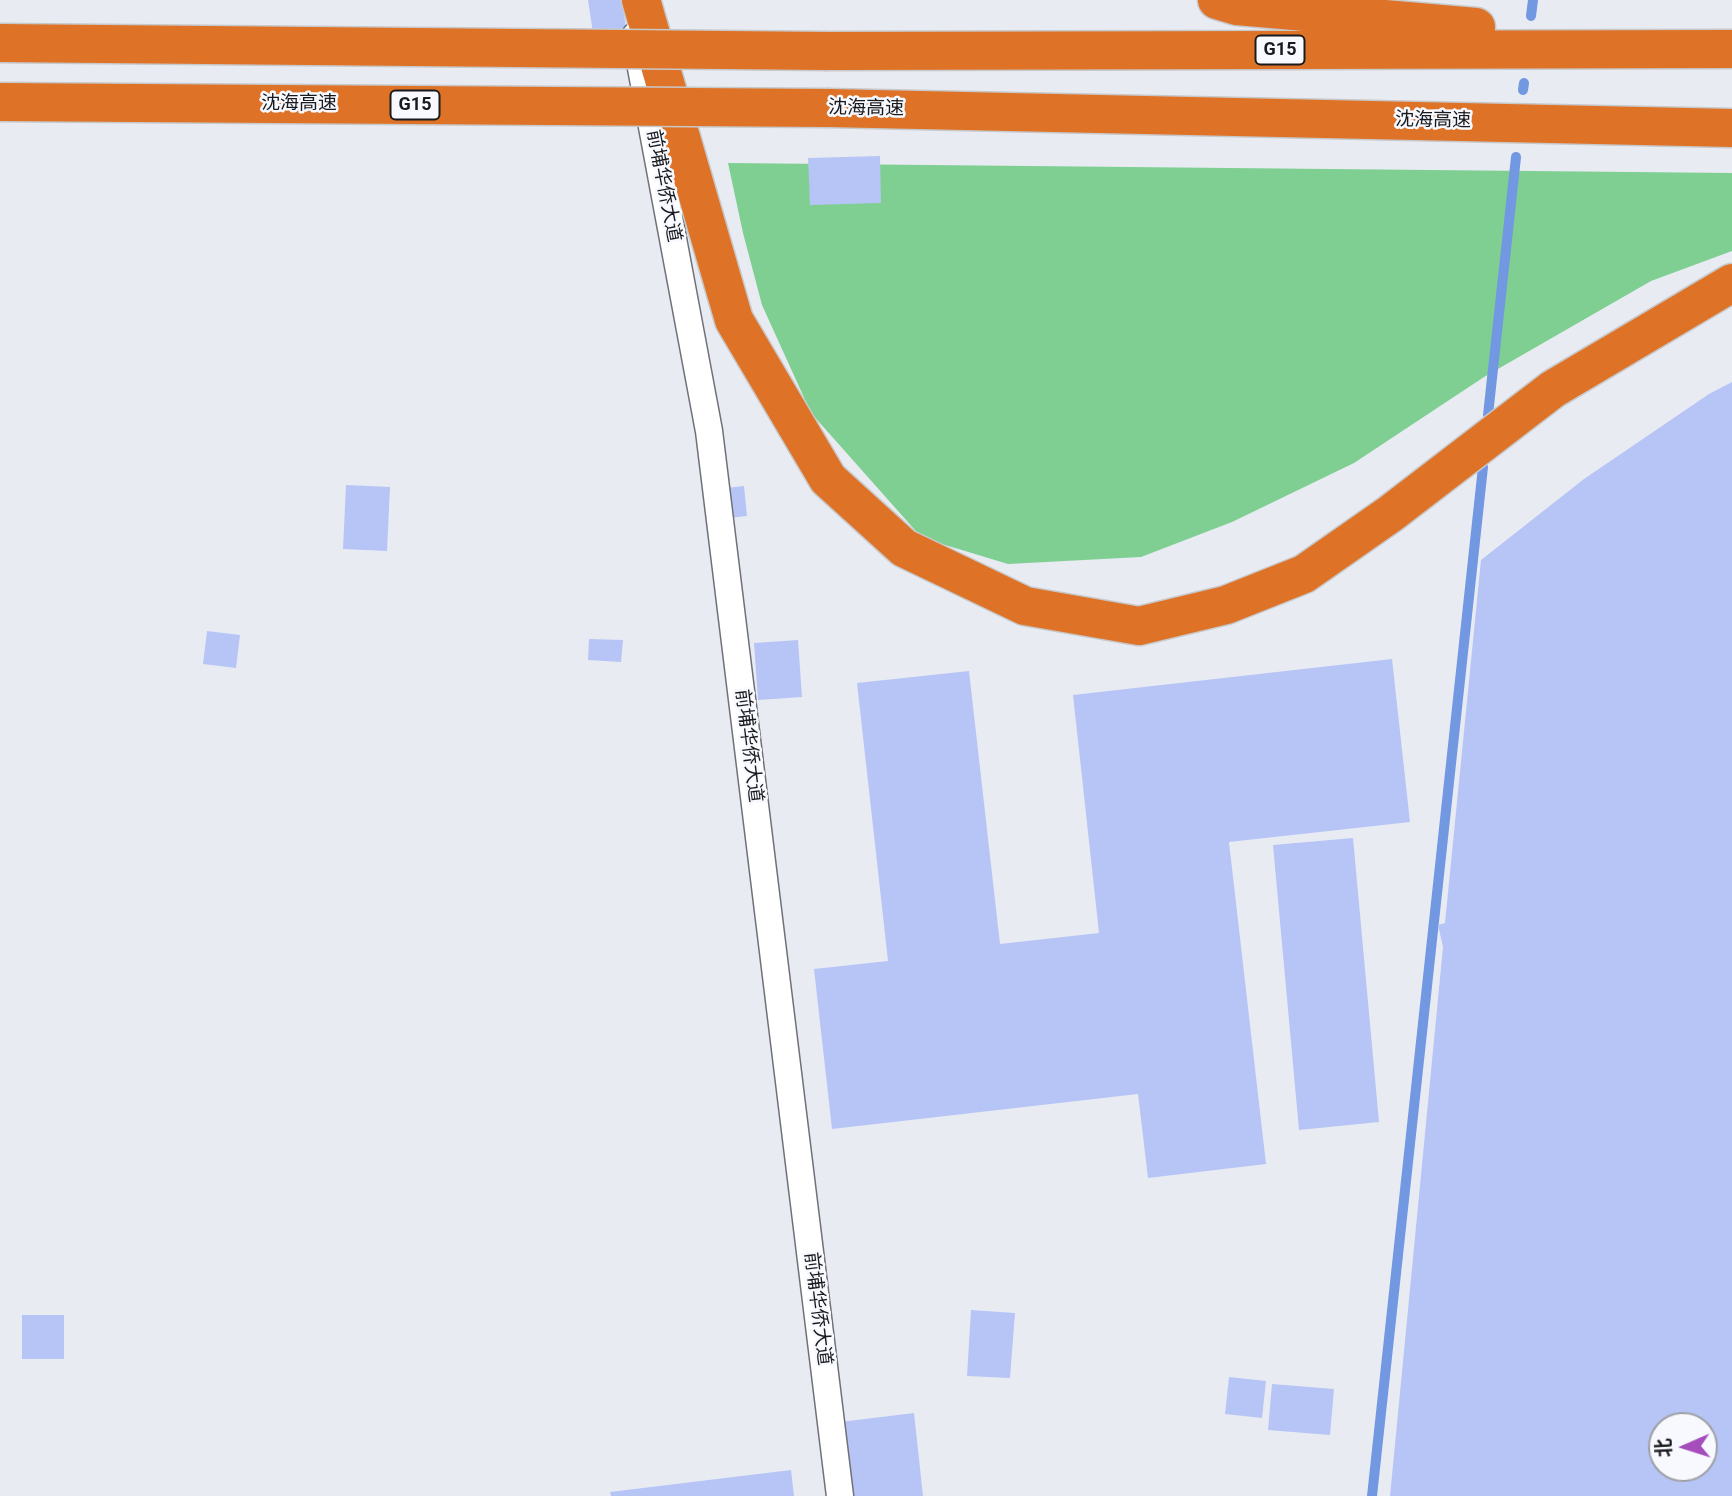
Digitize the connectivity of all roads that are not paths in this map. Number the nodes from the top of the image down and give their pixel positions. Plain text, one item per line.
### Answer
1 (628, 0) edge
2 (641, 0) edge
3 (1217, 0) edge
4 (0, 43) edge
5 (1727, 49) edge
6 (0, 102) edge
7 (1732, 128) edge
8 (1732, 283) edge
9 (840, 1496) edge

1 - 9 street, 前埔华侨大道
2 - 8 highway
3 - 5 highway
4 - 5 highway, G15, bridge
6 - 7 highway, 沈海高速 / G15, bridge

